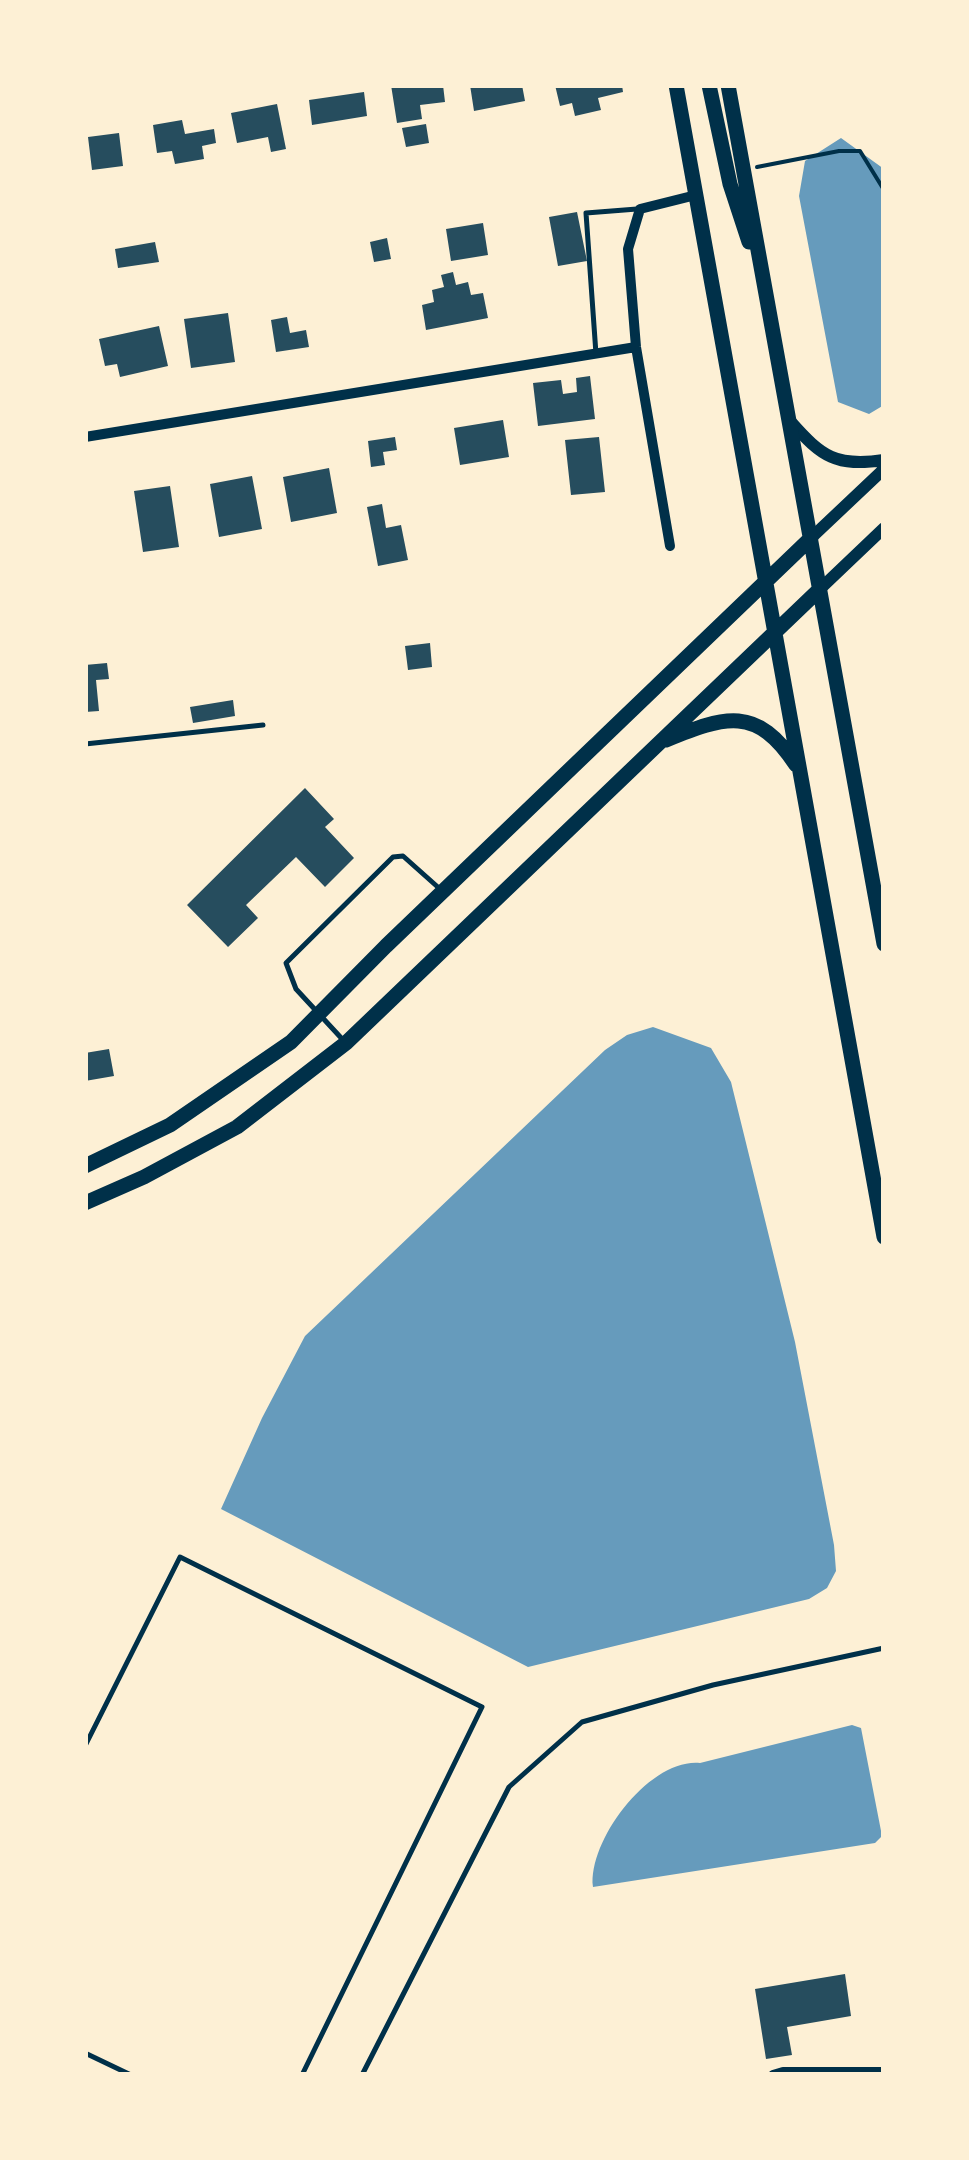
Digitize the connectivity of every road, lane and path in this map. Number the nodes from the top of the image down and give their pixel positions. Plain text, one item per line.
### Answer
1 (676, 85) edge
2 (709, 85) edge
3 (728, 85) edge
4 (744, 170) junction
5 (884, 190) edge
6 (696, 195) junction
7 (640, 209) junction
8 (770, 308) junction
9 (636, 347) junction
10 (596, 354) junction
11 (791, 422) junction
12 (85, 437) edge
13 (884, 460) edge
14 (884, 469) edge
15 (884, 528) edge
16 (811, 538) junction
17 (670, 546) dead end
18 (766, 581) junction
19 (820, 589) junction
20 (775, 630) junction
21 (264, 725) dead end
22 (85, 744) edge
23 (658, 744) junction
24 (800, 771) junction
25 (443, 891) junction
26 (884, 944) edge
27 (319, 1014) junction
28 (346, 1043) junction
29 (85, 1166) edge
30 (85, 1203) edge
31 (884, 1236) edge
32 (884, 1648) edge
33 (85, 1746) edge
34 (85, 2053) edge
35 (884, 2072) edge
36 (131, 2075) edge
37 (302, 2075) edge
38 (362, 2075) edge
39 (772, 2075) edge

1 - 6 main road
2 - 8 main road
3 - 4 main road
4 - 5 path
4 - 8 main road
6 - 7 street
6 - 18 main road
7 - 9 street
7 - 10 lane
8 - 11 main road
9 - 10 street
9 - 17 street
10 - 12 street
11 - 13 street
11 - 16 main road
14 - 16 street
15 - 19 street
16 - 18 main road
16 - 19 main road
18 - 20 main road
18 - 25 main road
19 - 20 main road
19 - 26 main road
20 - 23 main road
20 - 24 main road
21 - 22 lane
23 - 24 main road
23 - 28 main road
24 - 31 main road
25 - 27 main road
25 - 27 lane
27 - 28 lane
27 - 29 main road
28 - 30 main road
32 - 38 lane
33 - 37 lane
34 - 36 lane
35 - 39 street

